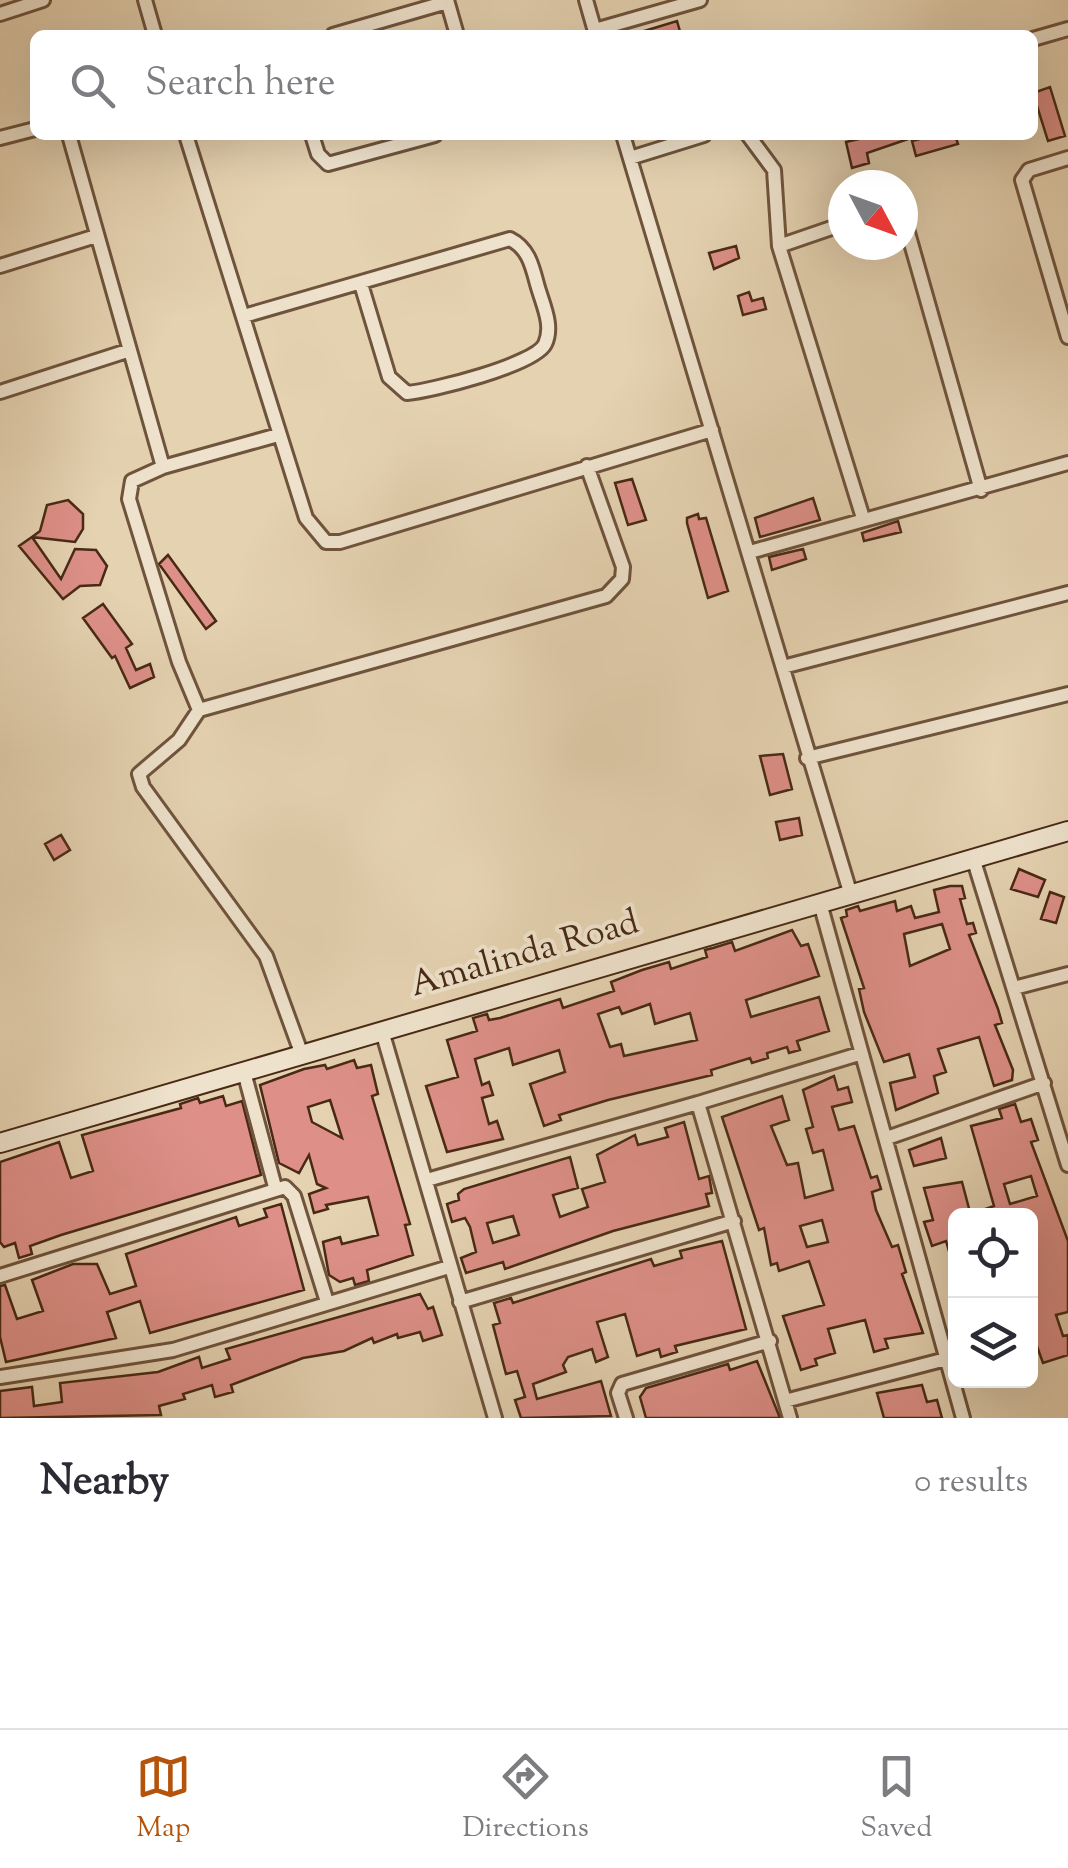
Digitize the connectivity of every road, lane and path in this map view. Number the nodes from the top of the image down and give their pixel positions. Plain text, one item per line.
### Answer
1 (43, 0) edge
2 (145, 0) edge
3 (586, 0) edge
4 (700, 0) edge
5 (447, 1) edge
6 (0, 14) edge
7 (1068, 29) edge
8 (154, 30) edge
9 (349, 30) edge
10 (456, 30) edge
11 (595, 30) edge
12 (605, 30) edge
13 (1038, 37) edge
14 (30, 130) edge
15 (0, 138) edge
16 (70, 140) edge
17 (188, 140) edge
18 (314, 140) edge
19 (417, 140) edge
20 (625, 140) edge
21 (688, 140) edge
22 (752, 140) edge
23 (630, 158) junction
24 (1068, 158) edge
25 (828, 229) edge
26 (96, 236) junction
27 (780, 246) junction
28 (916, 260) edge
29 (0, 266) edge
30 (361, 284) junction
31 (244, 316) junction
32 (1068, 337) edge
33 (127, 351) junction
34 (0, 392) edge
35 (712, 430) junction
36 (278, 435) junction
37 (1068, 462) edge
38 (588, 466) junction
39 (163, 467) junction
40 (982, 490) junction
41 (863, 518) junction
42 (750, 552) junction
43 (1068, 593) edge
44 (783, 667) junction
45 (1068, 694) edge
46 (199, 710) junction
47 (808, 758) junction
48 (1068, 831) edge
49 (974, 861) junction
50 (850, 892) junction
51 (820, 903) junction
52 (1068, 974) edge
53 (1014, 988) junction
54 (382, 1031) junction
55 (859, 1054) junction
56 (302, 1055) junction
57 (244, 1072) junction
58 (1044, 1083) junction
59 (698, 1103) junction
60 (887, 1138) junction
61 (0, 1143) edge
62 (1068, 1165) edge
63 (428, 1180) junction
64 (276, 1187) junction
65 (734, 1221) junction
66 (448, 1267) junction
67 (0, 1276) edge
68 (327, 1302) junction
69 (460, 1302) junction
70 (770, 1341) junction
71 (946, 1359) junction
72 (0, 1377) edge
73 (785, 1401) junction
74 (495, 1418) edge
75 (626, 1418) edge
76 (790, 1418) edge
77 (962, 1418) edge

1 - 6 street
2 - 8 street
3 - 11 street
4 - 12 street
5 - 9 street
5 - 10 street
7 - 13 street
14 - 15 street
16 - 26 street
17 - 31 street
18 - 19 street
20 - 23 street
21 - 23 street
22 - 27 street
23 - 35 street
24 - 32 street
25 - 27 street
26 - 29 street
26 - 33 street
27 - 41 street
28 - 40 street
30 - 30 street
30 - 31 street
31 - 36 street
33 - 34 street
33 - 39 street
35 - 38 street
35 - 42 street
36 - 38 street
36 - 39 street
37 - 40 street
38 - 46 street
39 - 46 street
40 - 41 street
41 - 42 street
42 - 44 street
43 - 44 street
44 - 47 street
45 - 47 street
46 - 56 street
47 - 50 street
48 - 49 street, Amalinda Road
49 - 50 street, Amalinda Road
49 - 53 street
50 - 51 street, Amalinda Road
51 - 54 street, Amalinda Road
51 - 55 street
52 - 53 street
53 - 58 street
54 - 56 street, Amalinda Road
54 - 63 street
55 - 59 street
55 - 60 street
56 - 57 street, Amalinda Road
57 - 61 street, Amalinda Road
57 - 64 street
58 - 60 street
58 - 62 street
59 - 63 street
59 - 65 street
60 - 71 street
63 - 66 street
64 - 67 street
64 - 68 street
65 - 69 street
65 - 70 street
66 - 68 street
66 - 69 street
68 - 72 street
69 - 74 street
70 - 73 street
70 - 75 street
71 - 73 street
71 - 77 street
73 - 76 street

